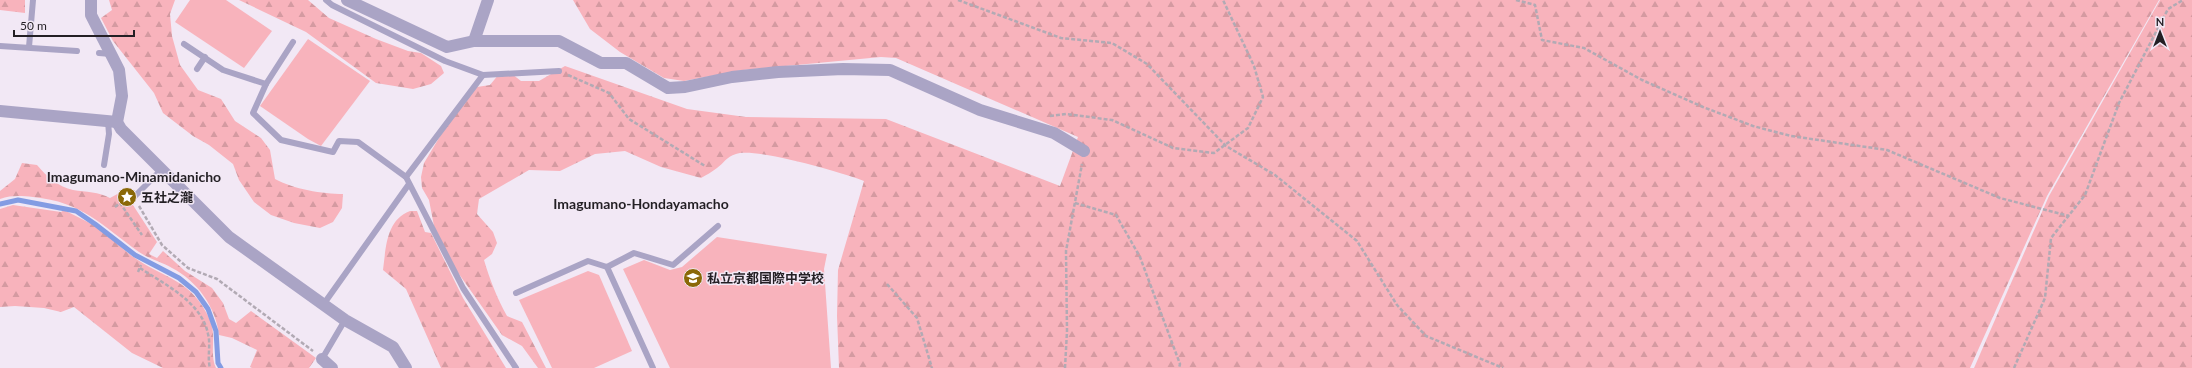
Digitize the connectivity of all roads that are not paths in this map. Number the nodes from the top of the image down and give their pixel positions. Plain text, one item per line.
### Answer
1 (33, 0) edge
2 (90, 0) edge
3 (326, 0) edge
4 (347, 0) edge
5 (488, 0) edge
6 (474, 41) junction
7 (293, 42) dead end
8 (184, 44) dead end
9 (0, 46) edge
10 (29, 47) junction
11 (77, 51) dead end
12 (205, 57) junction
13 (197, 68) dead end
14 (559, 71) road end
15 (483, 75) junction
16 (266, 84) junction
17 (0, 111) edge
18 (112, 122) junction
19 (1084, 151) road end
20 (104, 164) dead end
21 (162, 169) junction
22 (406, 177) junction
23 (410, 184) junction
24 (134, 197) road end
25 (718, 226) dead end
26 (607, 267) junction
27 (516, 293) dead end
28 (324, 305) junction
29 (345, 320) junction
30 (322, 359) joint
31 (332, 368) edge
32 (406, 368) edge
33 (516, 368) edge
34 (653, 368) edge

1 - 10 lane
2 - 18 street
3 - 15 lane
4 - 6 street
5 - 6 street
6 - 19 street
7 - 16 lane
8 - 12 lane
9 - 10 lane
10 - 11 lane
12 - 13 lane
12 - 16 lane
14 - 15 lane
15 - 22 lane
16 - 22 lane
17 - 18 street
18 - 20 lane
18 - 21 street
21 - 24 lane
21 - 28 street
22 - 23 lane
23 - 28 lane
23 - 33 lane
25 - 26 lane
26 - 27 lane
26 - 34 lane
28 - 29 street
29 - 30 lane
29 - 32 street
30 - 31 street

